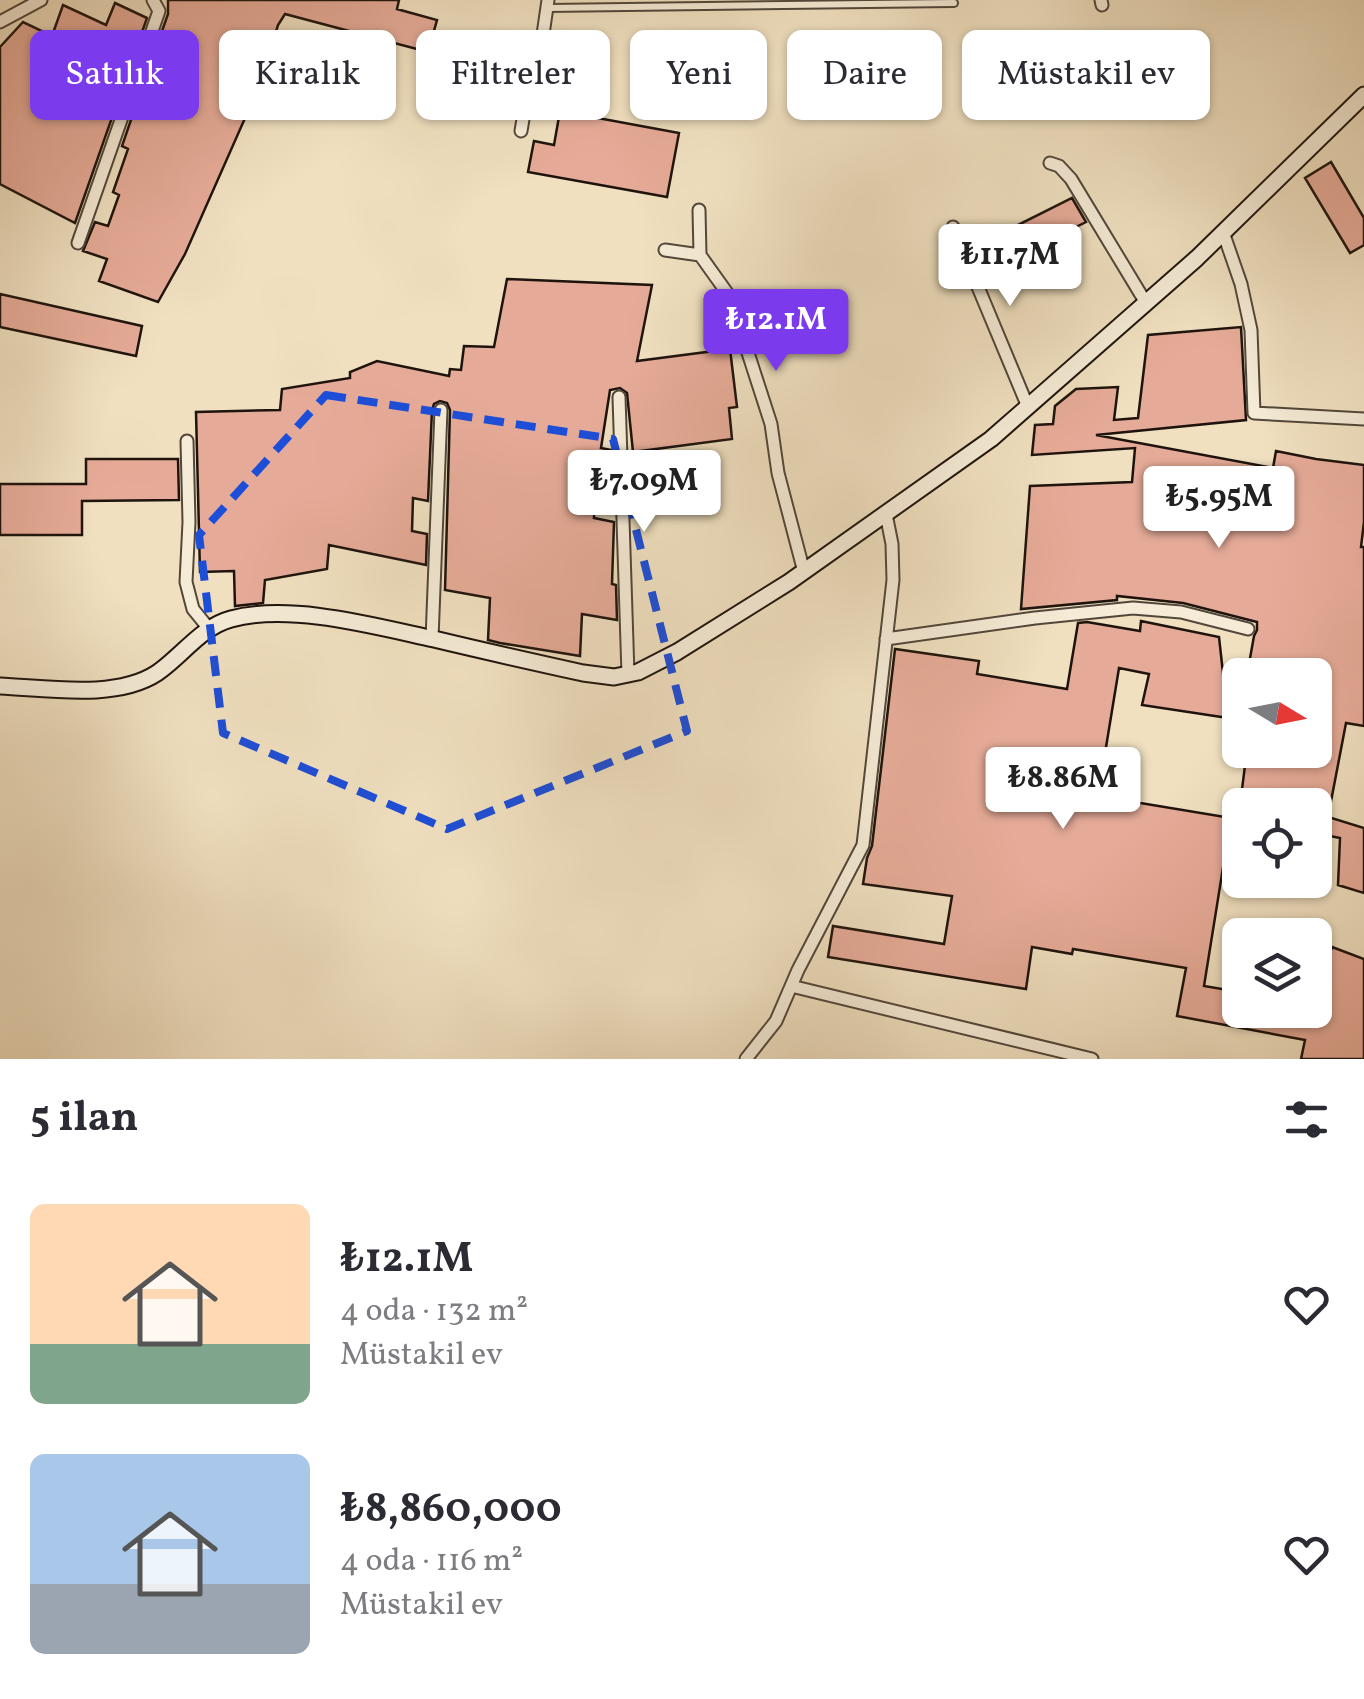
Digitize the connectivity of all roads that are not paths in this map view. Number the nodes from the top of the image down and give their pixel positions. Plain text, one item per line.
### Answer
1 (42, 0) edge
2 (152, 0) edge
3 (954, 2) dead end
4 (547, 4) edge
5 (0, 22) edge
6 (1364, 95) edge
7 (521, 131) dead end
8 (1050, 163) dead end
9 (699, 210) dead end
10 (953, 226) dead end
11 (1223, 232) junction
12 (78, 242) dead end
13 (665, 250) dead end
14 (700, 255) junction
15 (1146, 302) junction
16 (619, 397) dead end
17 (1028, 407) junction
18 (441, 410) dead end
19 (1364, 419) edge
20 (186, 441) dead end
21 (886, 514) junction
22 (804, 572) junction
23 (1248, 629) dead end
24 (210, 630) junction
25 (432, 639) junction
26 (886, 640) junction
27 (628, 674) junction
28 (0, 686) edge
29 (791, 986) junction
30 (746, 1059) edge
31 (1092, 1059) edge

1 - 5 street
2 - 12 street
3 - 4 lane
4 - 7 street
6 - 11 street
8 - 15 street
9 - 14 street
10 - 17 street
11 - 15 street
11 - 19 street
13 - 14 street
14 - 22 street
15 - 17 street
16 - 27 street
17 - 21 street
18 - 25 street
20 - 24 street
21 - 22 street
21 - 26 street
22 - 27 street
23 - 26 street
24 - 25 street
24 - 28 street
25 - 27 street
26 - 29 street
29 - 30 street
29 - 31 street

